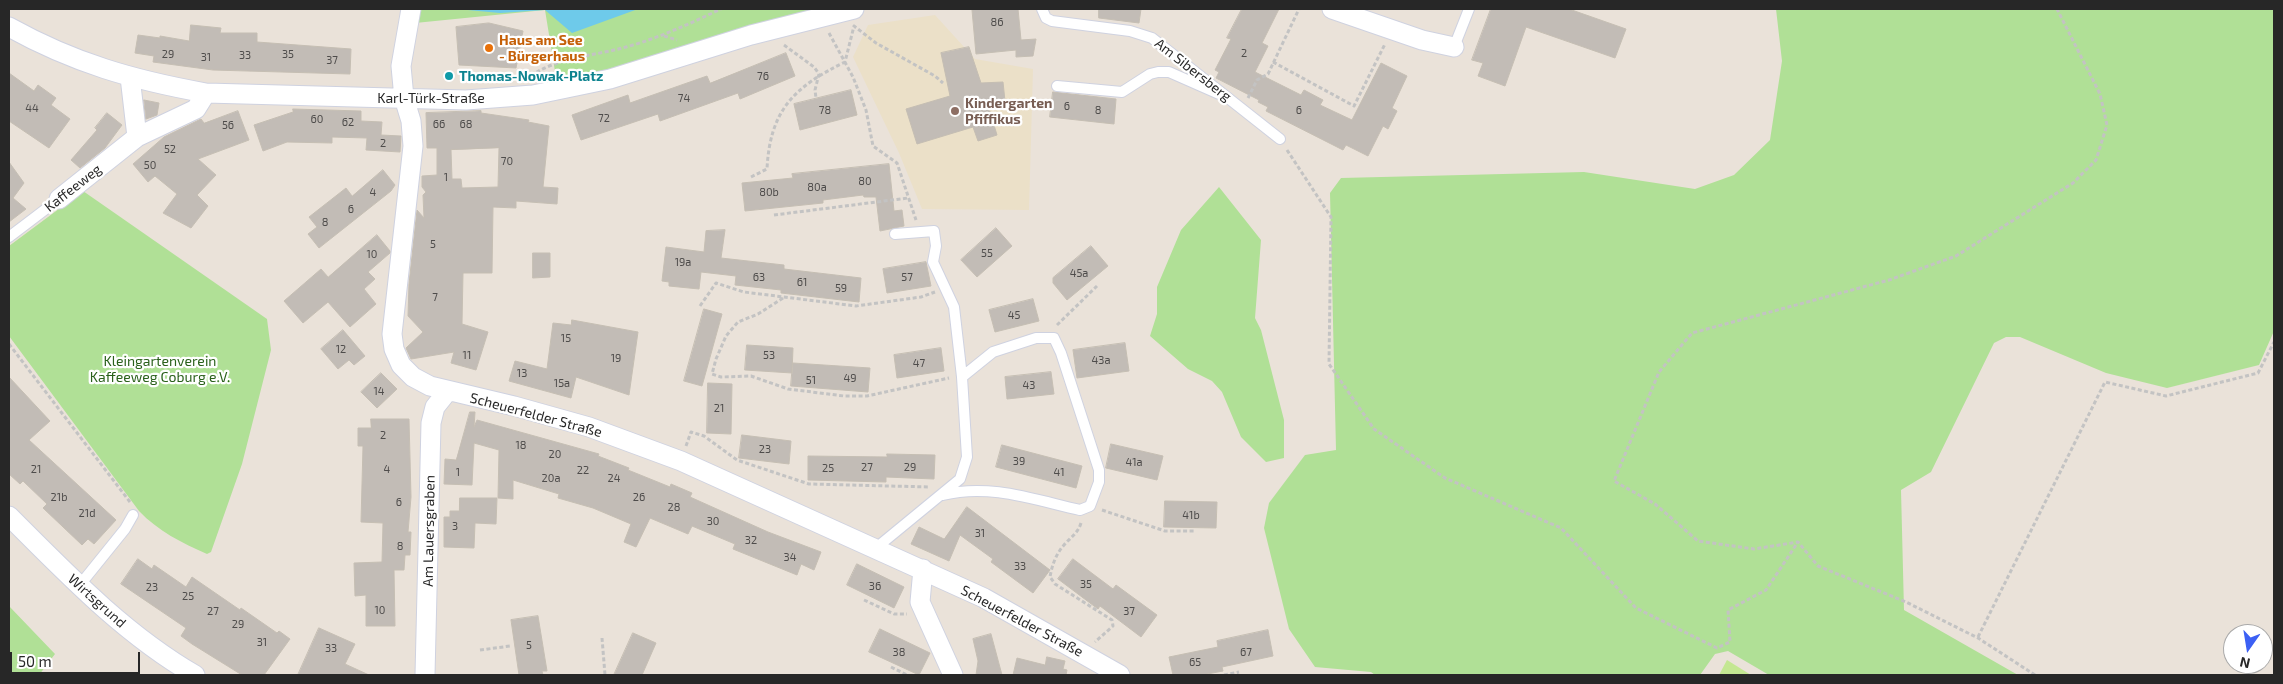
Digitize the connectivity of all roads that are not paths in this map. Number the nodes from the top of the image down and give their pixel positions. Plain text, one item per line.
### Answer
1 (411, 9) edge
2 (854, 9) edge
3 (1042, 9) edge
4 (1332, 9) edge
5 (1469, 9) edge
6 (9, 27) edge
7 (1454, 47) joint
8 (130, 76) junction
9 (1057, 86) dead end
10 (206, 93) junction
11 (404, 98) junction
12 (1234, 101) junction
13 (136, 137) junction
14 (1280, 139) road end
15 (59, 199) joint
16 (895, 234) dead end
17 (9, 237) edge
18 (962, 377) junction
19 (447, 392) junction
20 (943, 495) junction
21 (133, 515) road end
22 (9, 516) edge
23 (876, 548) junction
24 (923, 569) junction
25 (79, 586) junction
26 (194, 675) edge
27 (425, 675) edge
28 (953, 675) edge
29 (1120, 675) edge

1 - 11 street, Scheuerfelder Straße
2 - 11 street, Karl-Türk-Straße
3 - 12 lane, Am Sibersberg
4 - 7 street
5 - 7 lane
6 - 8 street, Karl-Türk-Straße
8 - 10 street, Karl-Türk-Straße
8 - 13 street
9 - 12 lane
10 - 11 street, Karl-Türk-Straße
10 - 13 street, Kaffeeweg
11 - 19 street, Scheuerfelder Straße
12 - 14 lane, Am Sibersberg
13 - 15 street, Kaffeeweg
15 - 17 lane, Kaffeeweg
16 - 18 lane
18 - 20 lane
18 - 20 lane
19 - 23 street, Scheuerfelder Straße
19 - 27 street, Am Lauersgraben
20 - 23 lane
21 - 25 lane
22 - 25 street, Wirtsgrund
23 - 24 street, Scheuerfelder Straße
24 - 28 street
24 - 29 street, Scheuerfelder Straße
25 - 26 street, Wirtsgrund

